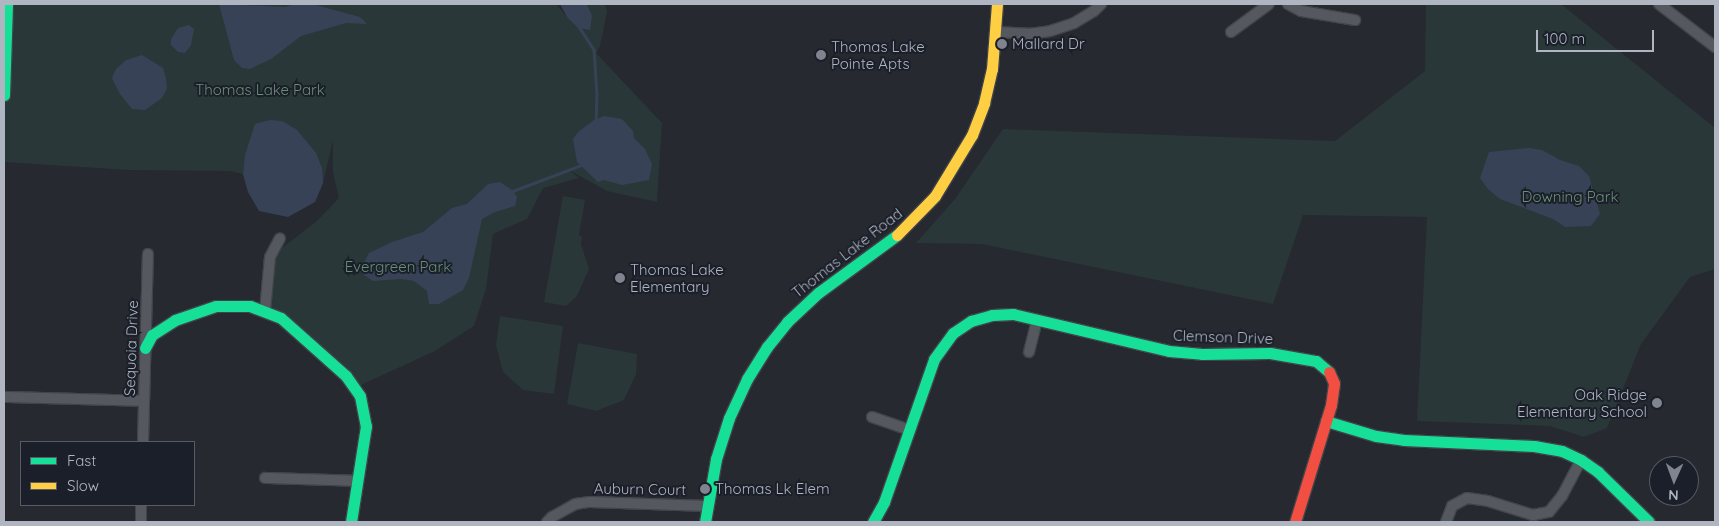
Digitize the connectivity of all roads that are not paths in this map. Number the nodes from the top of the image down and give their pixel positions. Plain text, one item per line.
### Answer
1 (7, 4) edge
2 (997, 4) edge
3 (1101, 4) edge
4 (1269, 4) edge
5 (1288, 4) edge
6 (1659, 4) edge
7 (1355, 20) dead end
8 (996, 32) junction
9 (1231, 32) dead end
10 (1715, 47) edge
11 (4, 95) edge
12 (280, 238) dead end
13 (148, 254) dead end
14 (265, 311) junction
15 (1037, 320) junction
16 (146, 348) junction
17 (1029, 352) dead end
18 (4, 397) edge
19 (144, 401) junction
20 (872, 417) dead end
21 (1326, 421) junction
22 (909, 430) junction
23 (143, 441) edge
24 (1581, 460) junction
25 (265, 478) dead end
26 (358, 481) junction
27 (141, 506) edge
28 (708, 506) junction
29 (141, 522) edge
30 (351, 522) edge
31 (547, 522) edge
32 (705, 522) edge
33 (873, 522) edge
34 (1295, 522) edge
35 (1446, 522) edge
36 (1649, 522) edge

1 - 11 street
2 - 8 street, Thomas Lake Road
3 - 8 street
4 - 9 street
5 - 7 street
6 - 10 street
8 - 28 street, Thomas Lake Road
12 - 14 street
13 - 16 street, Sequoia Drive
14 - 16 street
14 - 26 street
15 - 17 street
15 - 21 street, Clemson Drive
15 - 22 street, Clemson Drive
16 - 19 street, Sequoia Drive
18 - 19 street
19 - 23 street, Sequoia Drive
20 - 22 street
21 - 24 street
21 - 34 street
22 - 33 street, Clemson Drive
24 - 35 street
24 - 36 street
25 - 26 street
26 - 30 street
27 - 29 street
28 - 31 street, Auburn Court
28 - 32 street, Thomas Lake Road

